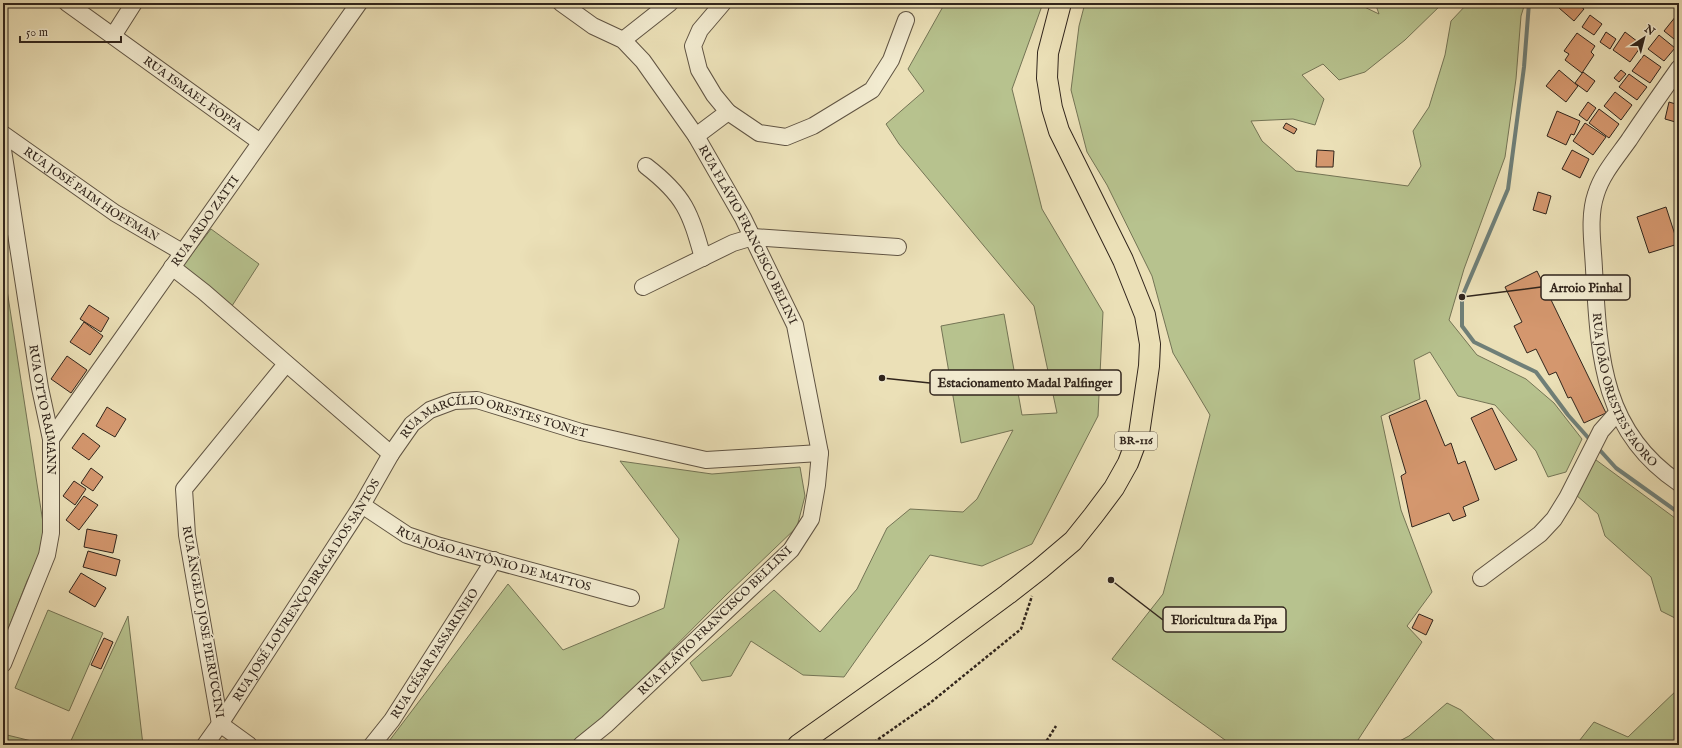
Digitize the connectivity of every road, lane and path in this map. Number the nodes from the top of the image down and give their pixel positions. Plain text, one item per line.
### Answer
1 (67, 3) edge
2 (134, 3) edge
3 (359, 3) edge
4 (561, 3) edge
5 (670, 3) edge
6 (723, 3) edge
7 (1061, 3) edge
8 (906, 20) dead end
9 (113, 36) junction
10 (623, 40) junction
11 (1679, 68) edge
12 (728, 112) junction
13 (3, 134) edge
14 (696, 136) junction
15 (260, 142) junction
16 (3, 150) edge
17 (646, 166) dead end
18 (753, 237) junction
19 (898, 247) dead end
20 (182, 252) junction
21 (703, 258) junction
22 (172, 267) junction
23 (643, 288) dead end
24 (286, 364) junction
25 (1617, 413) junction
26 (51, 438) junction
27 (820, 453) junction
28 (391, 454) junction
29 (1672, 471) edge
30 (1679, 483) edge
31 (362, 505) junction
32 (494, 560) junction
33 (1040, 569) junction
34 (1481, 578) dead end
35 (631, 598) dead end
36 (3, 664) edge
37 (220, 724) junction
38 (1056, 726) dead end
39 (205, 745) edge
40 (249, 745) edge
41 (372, 745) edge
42 (581, 745) edge
43 (798, 745) edge
44 (870, 745) edge
45 (1044, 745) edge

1 - 9 street, RUA ISMAEL FOPPA
2 - 9 street
3 - 15 street, RUA ARDO ZATTI
4 - 10 street
5 - 10 street
6 - 12 street
7 - 33 main road, BR-116
8 - 12 street
9 - 15 street, RUA ISMAEL FOPPA
10 - 14 street, RUA FLÁVIO FRANCISCO BELINI
11 - 25 street, RUA JOÃO ORESTES FAORO
12 - 14 street
13 - 20 street, RUA JOSÉ PAIM HOFFMAN
14 - 18 street, RUA FLÁVIO FRANCISCO BELINI
15 - 20 street, RUA ARDO ZATTI
16 - 26 street, RUA OTTO RAIMANN
17 - 21 street
18 - 19 street
18 - 21 street
18 - 27 street, RUA FLÁVIO FRANCISCO BELINI
20 - 22 street, RUA ARDO ZATTI
21 - 23 street
22 - 24 street, RUA MARCÍLIO ORESTES TONET
22 - 26 street, RUA ARDO ZATTI
24 - 28 street, RUA MARCÍLIO ORESTES TONET
24 - 37 street, RUA ÂNGELO JOSÉ PIERUCCINI
25 - 29 street, RUA JOÃO ORESTES FAORO
25 - 34 street
26 - 36 street, RUA OTTO RAIMANN
27 - 28 street, RUA MARCÍLIO ORESTES TONET
27 - 42 street, RUA FLÁVIO FRANCISCO BELLINI
28 - 31 street, RUA JOSÉ LOURENÇO BRAGA DOS SANTOS
29 - 30 street, RUA JOÃO ORESTES FAORO
31 - 32 street, RUA JOÃO ANTÔNIO DE MATTOS
31 - 37 street, RUA JOSÉ LOURENÇO BRAGA DOS SANTOS
32 - 35 street, RUA JOÃO ANTÔNIO DE MATTOS
32 - 41 street, RUA CÉSAR PASSARINHO
33 - 43 main road, BR-116
33 - 44 path
37 - 39 street, RUA JOSÉ LOURENÇO BRAGA DOS SANTOS
37 - 40 street
38 - 45 path

